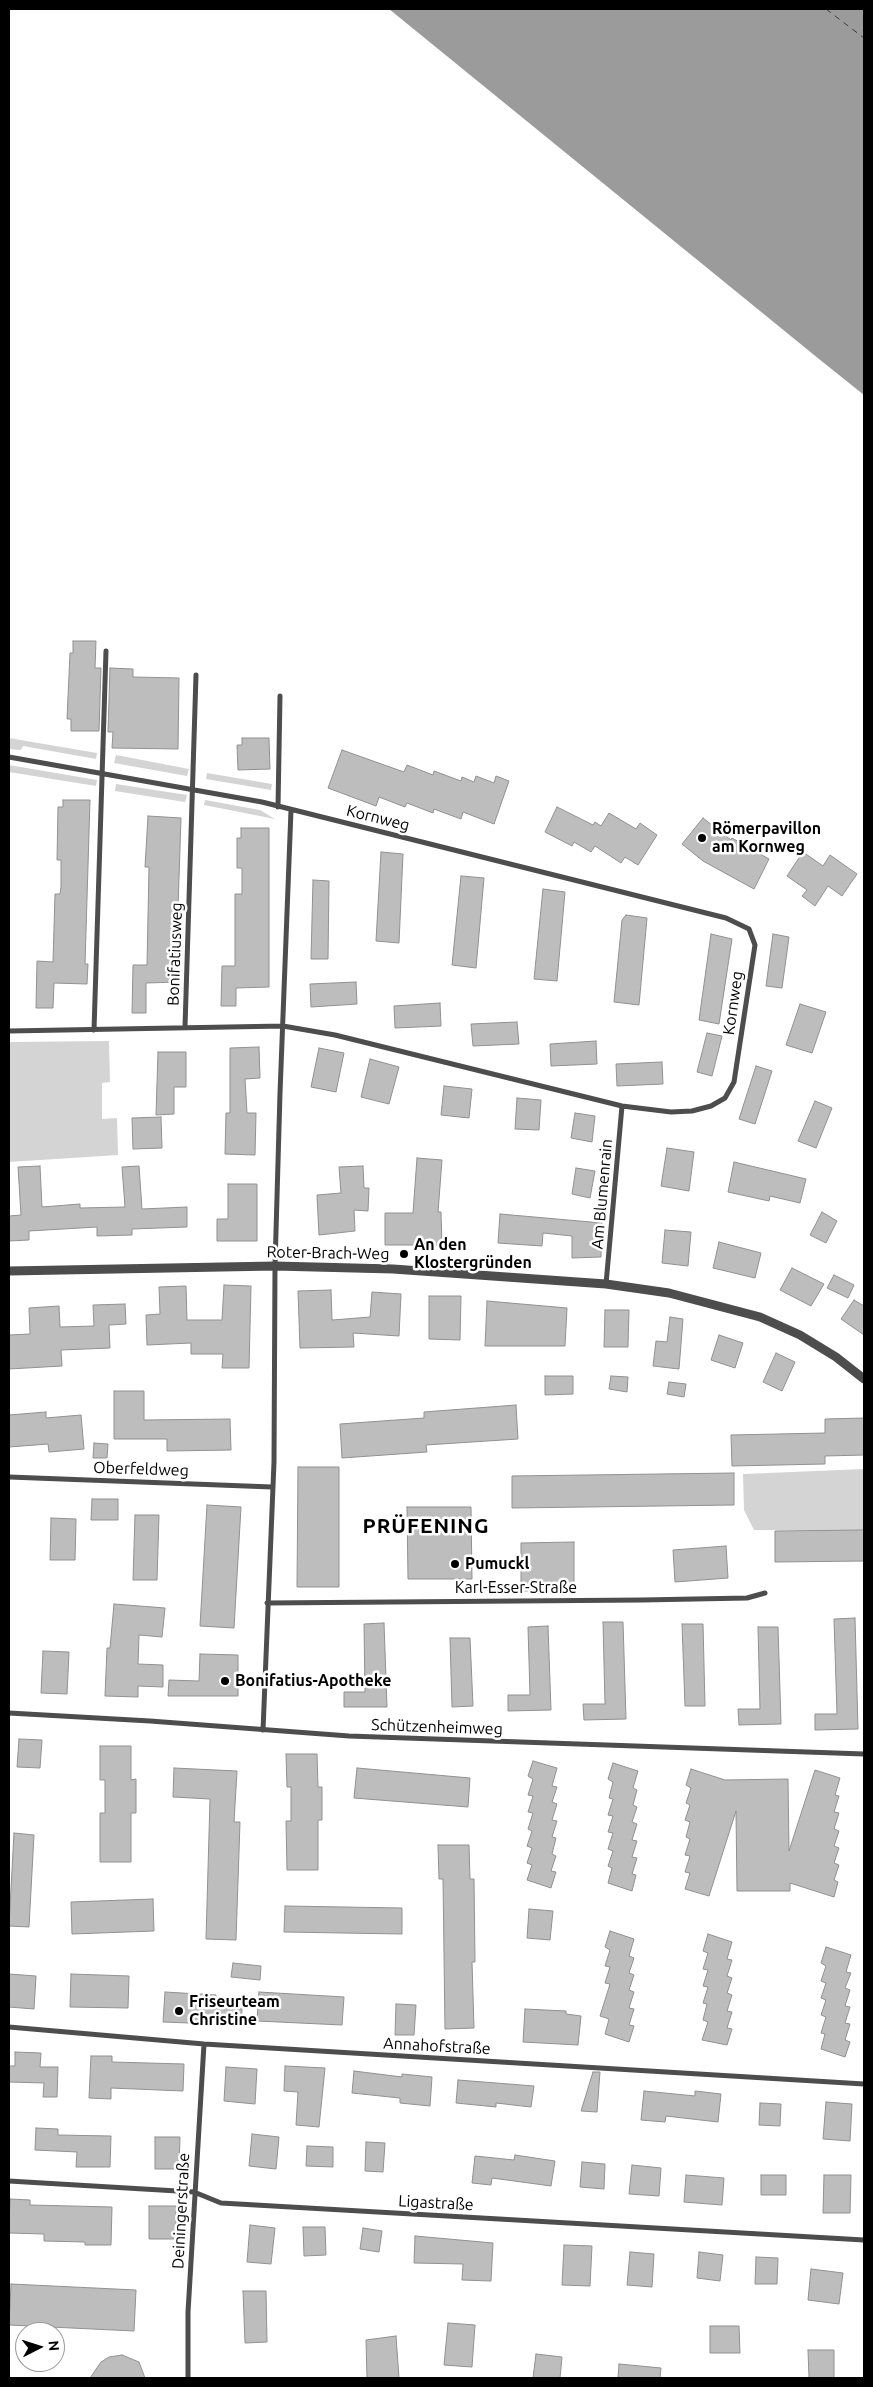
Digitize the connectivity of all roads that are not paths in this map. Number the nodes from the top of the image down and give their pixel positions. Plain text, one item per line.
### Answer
1 (106, 651) dead end
2 (196, 675) dead end
3 (280, 696) dead end
4 (9, 757) edge
5 (102, 772) junction
6 (192, 789) junction
7 (278, 807) junction
8 (292, 810) junction
9 (284, 1026) junction
10 (185, 1027) junction
11 (94, 1030) junction
12 (9, 1031) edge
13 (622, 1106) junction
14 (276, 1266) junction
15 (9, 1271) edge
16 (606, 1284) junction
17 (864, 1379) edge
18 (9, 1477) edge
19 (272, 1487) junction
20 (765, 1593) dead end
21 (266, 1603) junction
22 (9, 1713) edge
23 (263, 1730) junction
24 (864, 1754) edge
25 (9, 2027) edge
26 (204, 2044) junction
27 (864, 2084) edge
28 (9, 2181) edge
29 (194, 2192) junction
30 (864, 2240) edge
31 (188, 2378) edge

1 - 5 street
2 - 6 street, Bonifatiusweg
3 - 7 street
4 - 5 street, Kornweg
5 - 6 street, Kornweg
5 - 11 street
6 - 7 street, Kornweg
6 - 10 street, Bonifatiusweg
7 - 8 street, Kornweg
8 - 9 street
8 - 13 street, Kornweg
9 - 10 street, Bonifatiusweg
9 - 13 street, Kornweg
9 - 14 street
10 - 11 street, Bonifatiusweg
11 - 12 street, Bonifatiusweg
13 - 16 street, Am Blumenrain
14 - 15 street, Roter-Brach-Weg
14 - 16 street, Roter-Brach-Weg
14 - 19 street
16 - 17 street, Roter-Brach-Weg
18 - 19 street, Oberfeldweg
19 - 21 street
20 - 21 street, Karl-Esser-Straße
21 - 23 street
22 - 23 street, Schützenheimweg
23 - 24 street, Schützenheimweg
25 - 26 street, Annahofstraße
26 - 27 street, Annahofstraße
26 - 29 street, Deiningerstraße
28 - 29 street, Ligastraße
29 - 30 street, Ligastraße
29 - 31 street, Deiningerstraße

